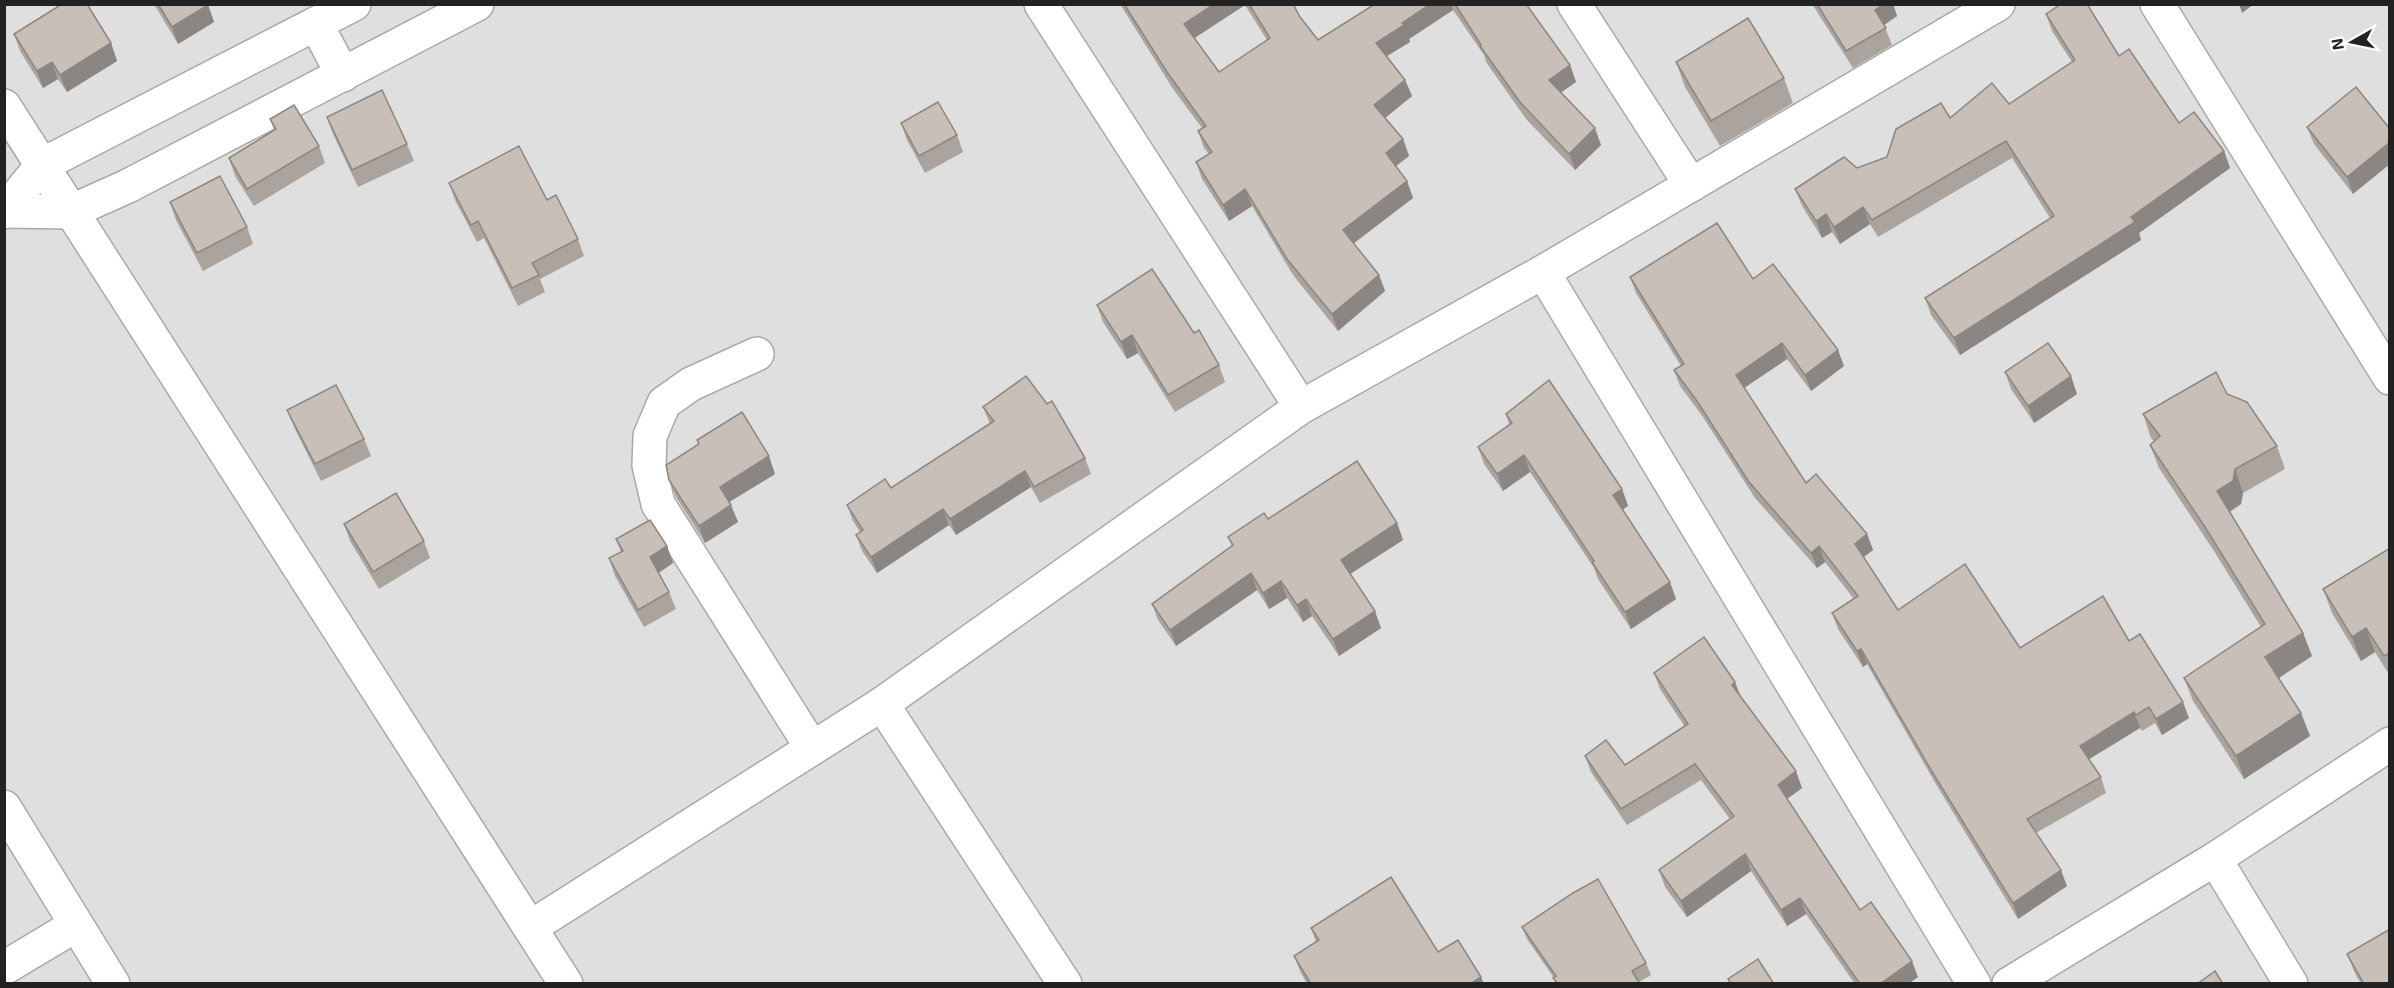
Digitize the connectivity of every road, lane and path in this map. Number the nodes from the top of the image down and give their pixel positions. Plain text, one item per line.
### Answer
1 (354, 4) edge
2 (477, 4) edge
3 (1041, 4) edge
4 (1575, 4) edge
5 (1998, 4) edge
6 (2157, 4) edge
7 (316, 24) junction
8 (343, 75) junction
9 (4, 106) edge
10 (42, 165) junction
11 (1691, 186) junction
12 (6, 212) edge
13 (70, 212) junction
14 (1543, 272) junction
15 (757, 354) dead end
16 (2390, 378) edge
17 (1301, 407) junction
18 (882, 704) junction
19 (2390, 744) edge
20 (812, 748) junction
21 (4, 807) edge
22 (2215, 859) junction
23 (76, 925) junction
24 (531, 927) junction
25 (4, 968) edge
26 (113, 984) edge
27 (566, 984) edge
28 (1065, 984) edge
29 (1974, 984) edge
30 (2009, 984) edge
31 (2291, 984) edge

1 - 7 street
2 - 8 street
3 - 17 street
4 - 11 street
5 - 11 street
6 - 16 street
7 - 8 street
7 - 10 street
8 - 13 street
9 - 10 street
10 - 12 street
10 - 13 street
11 - 14 street
12 - 13 street
13 - 24 street
14 - 17 street
14 - 29 street
15 - 20 street
17 - 18 street
18 - 20 street
18 - 28 street
19 - 22 street
20 - 24 street
21 - 23 street
22 - 30 street
22 - 31 street
23 - 25 street
23 - 26 street
24 - 27 street

